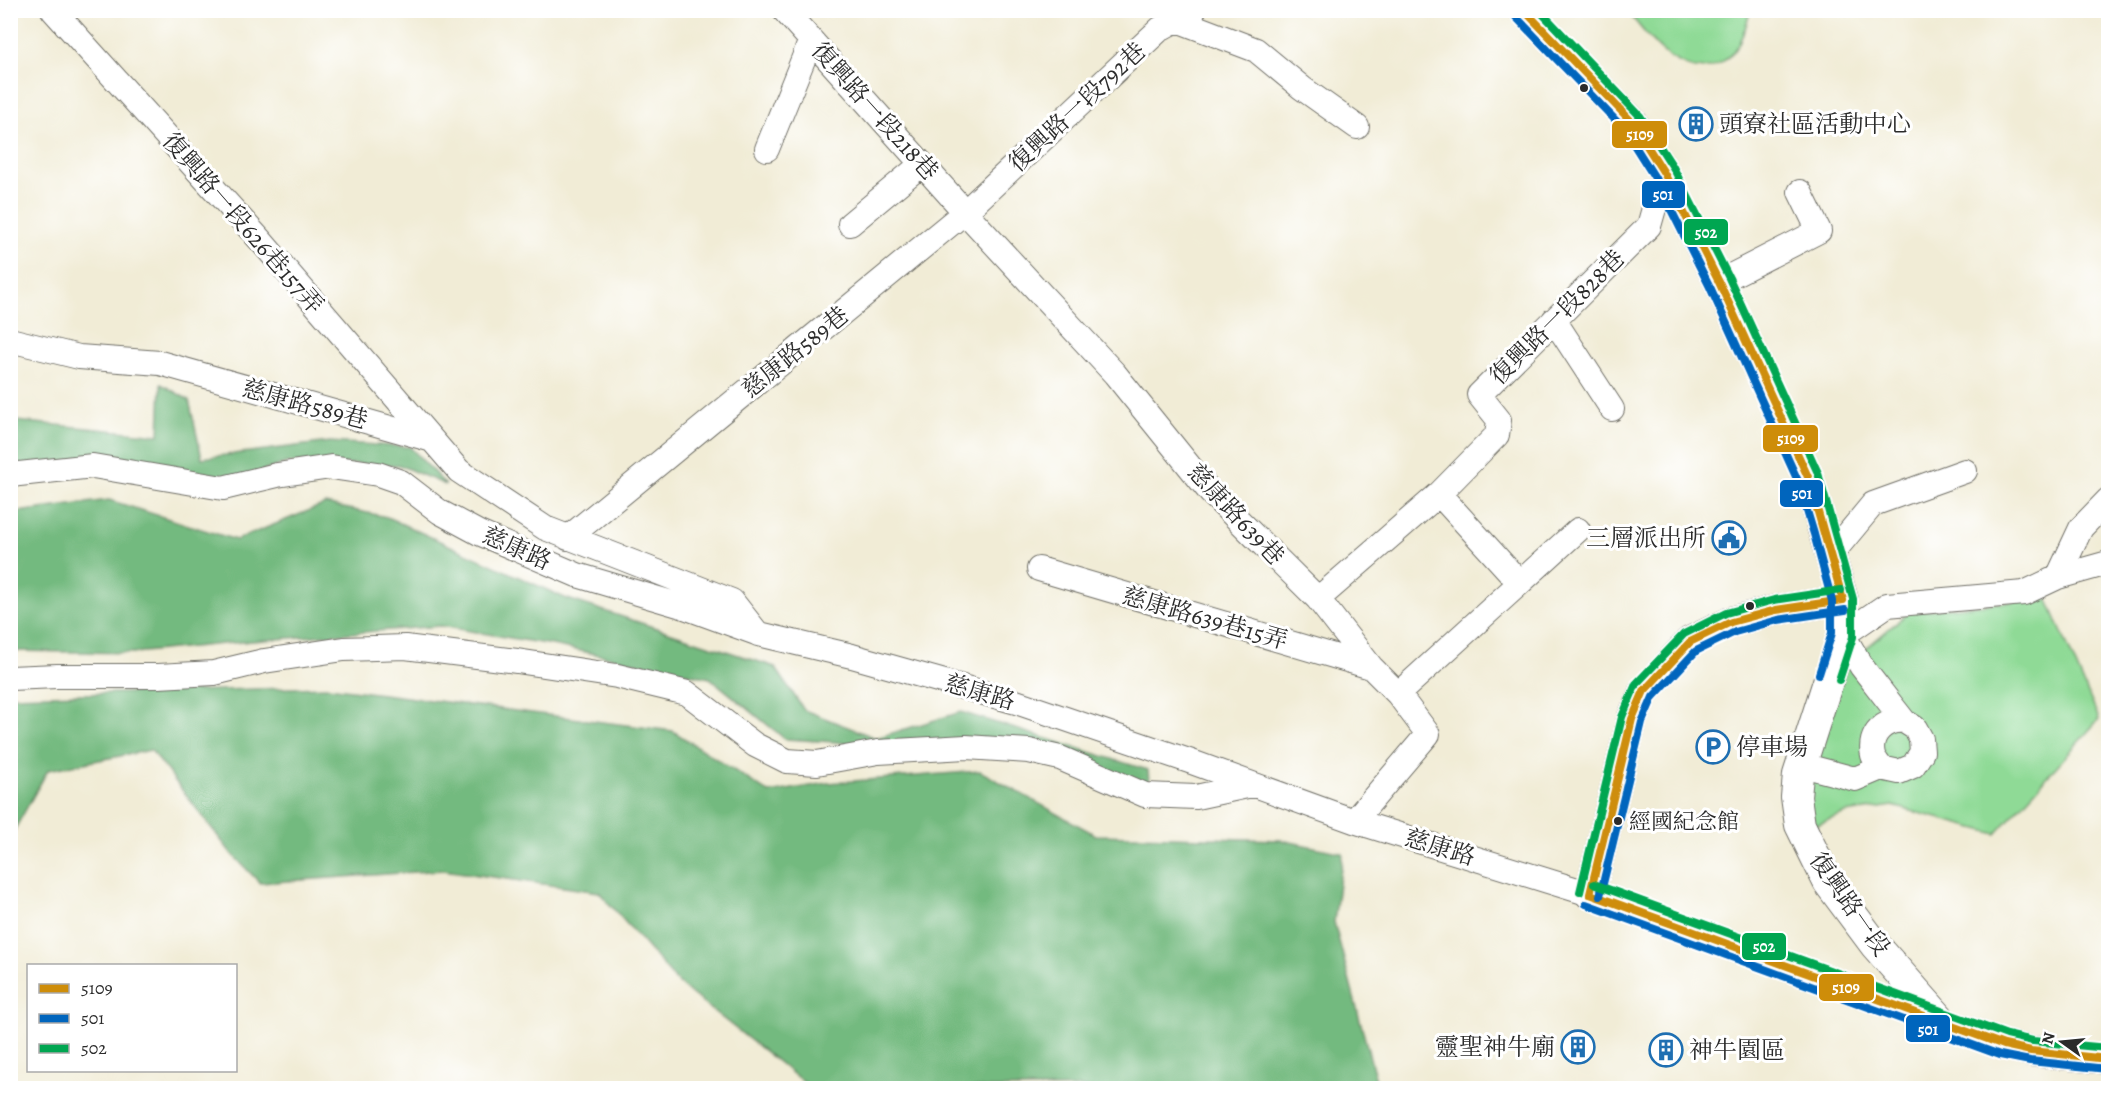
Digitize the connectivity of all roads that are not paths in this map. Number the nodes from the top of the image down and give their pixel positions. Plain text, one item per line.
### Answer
1 (53, 10) edge
2 (784, 10) edge
3 (1524, 10) edge
4 (1186, 15) edge
5 (811, 40) junction
6 (1357, 126) dead end
7 (767, 149) dead end
8 (922, 164) junction
9 (1664, 172) junction
10 (1800, 192) dead end
11 (965, 212) junction
12 (850, 224) dead end
13 (1719, 282) junction
14 (1554, 320) junction
15 (10, 340) edge
16 (1612, 409) dead end
17 (429, 439) junction
18 (1965, 471) dead end
19 (10, 475) edge
20 (1438, 494) junction
21 (2109, 500) edge
22 (1578, 530) dead end
23 (568, 538) junction
24 (1830, 556) junction
25 (2109, 563) edge
26 (1039, 569) dead end
27 (2058, 577) junction
28 (1519, 582) junction
29 (1318, 599) junction
30 (1843, 600) junction
31 (759, 634) junction
32 (1842, 635) junction
33 (1371, 667) junction
34 (10, 678) edge
35 (1398, 694) junction
36 (1904, 721) junction
37 (1802, 765) junction
38 (1881, 768) junction
39 (1252, 784) junction
40 (1354, 821) junction
41 (1590, 894) junction
42 (1942, 1021) junction
43 (2109, 1059) edge

1 - 17 street, 復興路一段626巷157弄
2 - 5 street, 復興路一段218巷
3 - 9 main road, 復興路一段
4 - 6 street
4 - 11 street, 復興路一段792巷
5 - 7 street
5 - 8 street, 復興路一段218巷
8 - 11 street, 復興路一段218巷
8 - 12 street
9 - 13 main road, 復興路一段
9 - 14 street, 復興路一段828巷
10 - 13 street
11 - 23 street, 慈康路589巷
11 - 29 street, 慈康路639巷
13 - 24 main road, 復興路一段
14 - 16 street
14 - 20 street, 復興路一段828巷
15 - 17 street, 慈康路589巷
17 - 23 street
18 - 24 street
19 - 31 street, 慈康路
20 - 28 street
20 - 29 street, 復興路一段828巷
21 - 27 street
22 - 28 street
23 - 31 street
24 - 30 main road, 復興路一段
25 - 27 street
26 - 33 street, 慈康路639巷15弄
27 - 32 street
28 - 35 street
29 - 33 street, 慈康路639巷
30 - 32 main road, 復興路一段
30 - 41 main road
31 - 39 street, 慈康路
32 - 36 street
32 - 37 main road, 復興路一段
33 - 35 street, 慈康路639巷
34 - 39 street
35 - 40 street, 慈康路639巷
36 - 38 street
36 - 38 street
37 - 38 street
37 - 42 main road, 復興路一段
39 - 40 street, 慈康路
40 - 41 street, 慈康路
41 - 42 main road, 慈康路
42 - 43 main road, 復興路一段

